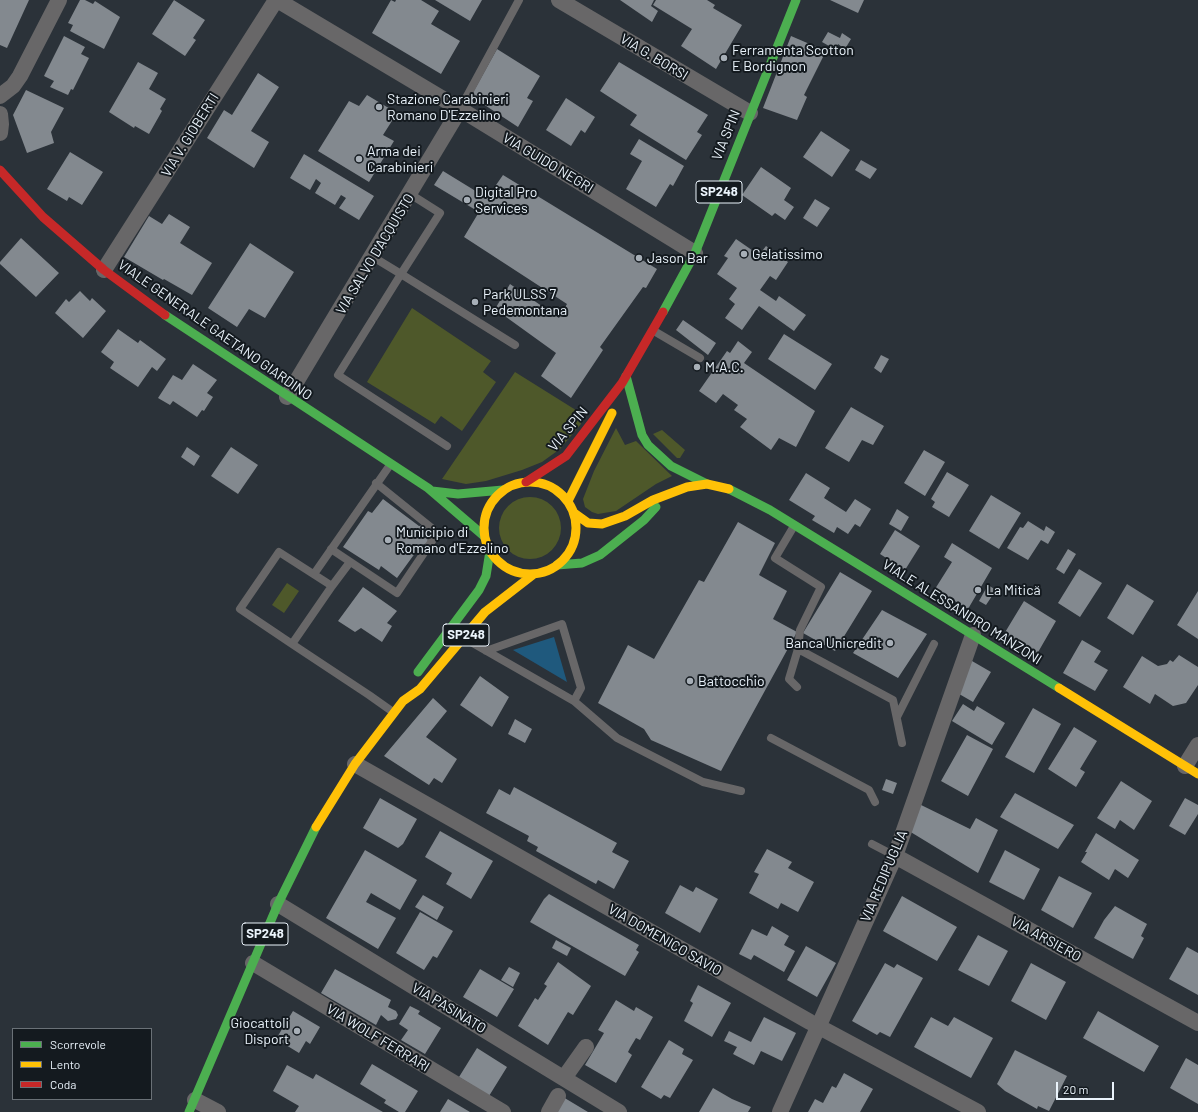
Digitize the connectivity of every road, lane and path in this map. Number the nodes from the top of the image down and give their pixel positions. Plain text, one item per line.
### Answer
1 (59, 0) edge
2 (276, 0) edge
3 (519, 0) edge
4 (559, 0) edge
5 (796, 0) edge
6 (0, 96) edge
7 (460, 110) junction
8 (750, 113) junction
9 (0, 170) edge
10 (410, 194) junction
11 (695, 253) junction
12 (373, 256) junction
13 (104, 270) junction
14 (401, 274) junction
15 (653, 330) junction
16 (515, 345) dead end
17 (700, 358) dead end
18 (624, 380) junction
19 (287, 397) junction
20 (447, 446) dead end
21 (391, 464) junction
22 (526, 482) junction
23 (376, 483) junction
24 (707, 484) junction
25 (503, 490) junction
26 (432, 491) junction
27 (667, 495) junction
28 (568, 501) junction
29 (574, 513) junction
30 (794, 525) junction
31 (484, 536) junction
32 (331, 549) junction
33 (490, 551) junction
34 (350, 562) junction
35 (557, 565) junction
36 (314, 574) junction
37 (534, 574) junction
38 (332, 586) junction
39 (973, 635) junction
40 (464, 637) junction
41 (292, 644) junction
42 (934, 644) dead end
43 (798, 649) junction
44 (486, 651) junction
45 (797, 687) dead end
46 (574, 700) junction
47 (403, 701) junction
48 (394, 713) junction
49 (897, 717) junction
50 (771, 738) dead end
51 (902, 743) dead end
52 (1198, 745) edge
53 (355, 764) junction
54 (1192, 770) edge
55 (741, 791) dead end
56 (875, 802) dead end
57 (872, 844) dead end
58 (894, 856) junction
59 (278, 904) junction
60 (253, 963) junction
61 (1198, 1023) edge
62 (818, 1027) junction
63 (586, 1046) dead end
64 (564, 1078) junction
65 (558, 1096) dead end
66 (192, 1106) edge
67 (218, 1112) edge
68 (503, 1112) edge
69 (548, 1112) edge
70 (619, 1112) edge
71 (780, 1112) edge
72 (978, 1112) edge

1 - 6 street
2 - 7 street, VIA GUIDO NEGRI
2 - 13 street, VIA V. GIOBERTI
3 - 7 lane
4 - 8 street, VIA G. BORSI
5 - 8 main road, VIA SPIN / SP248
7 - 10 street, VIA SALVO D'ACQUISTO
7 - 11 street, VIA GUIDO NEGRI
8 - 11 main road, VIA SPIN / SP248
9 - 13 main road, VIALE GENERALE GAETANO GIARDINO
10 - 12 street, VIA SALVO D'ACQUISTO
10 - 14 lane
11 - 15 main road, VIA SPIN / SP248
12 - 14 lane
12 - 19 street, VIA SALVO D'ACQUISTO
13 - 19 main road, VIALE GENERALE GAETANO GIARDINO
14 - 16 lane
14 - 20 lane
15 - 17 lane
15 - 18 main road, VIA SPIN / SP248
18 - 22 main road, VIA SPIN / SP248
18 - 24 main road, VIALE ALESSANDRO MANZONI
18 - 28 main road, VIA SPIN / SP248
19 - 21 main road, VIALE GENERALE GAETANO GIARDINO
21 - 23 lane
21 - 26 main road, VIALE GENERALE GAETANO GIARDINO
22 - 25 main road, VIA SPIN / SP248
22 - 28 main road, VIA SPIN / SP248
23 - 32 lane
23 - 34 lane
24 - 27 main road, VIALE ALESSANDRO MANZONI
24 - 30 main road, VIALE ALESSANDRO MANZONI
25 - 26 main road, VIALE GENERALE GAETANO GIARDINO
25 - 31 main road, VIA SPIN / SP248
26 - 31 main road, VIALE GENERALE GAETANO GIARDINO
27 - 29 main road, VIALE ALESSANDRO MANZONI
27 - 35 main road, VIALE ALESSANDRO MANZONI
28 - 29 main road, VIA SPIN / SP248
29 - 35 main road, VIA SPIN / SP248
30 - 39 main road, VIALE ALESSANDRO MANZONI
30 - 43 lane
31 - 33 main road, VIA SPIN / SP248
32 - 34 lane
32 - 36 lane
33 - 37 main road, VIA SPIN / SP248
33 - 47 main road, SP248
34 - 38 lane
35 - 37 main road, VIA SPIN / SP248
36 - 38 lane
36 - 41 lane
37 - 40 main road, SP248
38 - 41 lane
39 - 54 main road, VIALE ALESSANDRO MANZONI
39 - 58 street, VIA REDIPUGLIA
40 - 44 lane
40 - 47 main road, SP248
41 - 48 lane
42 - 49 lane
43 - 45 lane
43 - 49 lane
44 - 46 lane
44 - 46 lane
46 - 55 lane
47 - 48 main road, SP248
48 - 53 main road, SP248
49 - 51 lane
50 - 56 lane
52 - 54 street
53 - 59 main road, SP248
53 - 62 street, VIA DOMENICO SAVIO
57 - 58 lane
58 - 61 street, VIA ARSIERO
58 - 62 street, VIA REDIPUGLIA
59 - 60 main road, SP248
59 - 64 street, VIA PASINATO
60 - 66 main road, SP248
60 - 68 street, VIA WOLF FERRARI
62 - 71 street, VIA REDIPUGLIA
62 - 72 street, VIA DOMENICO SAVIO
63 - 64 street
64 - 70 street, VIA PASINATO
65 - 69 street
66 - 67 street

